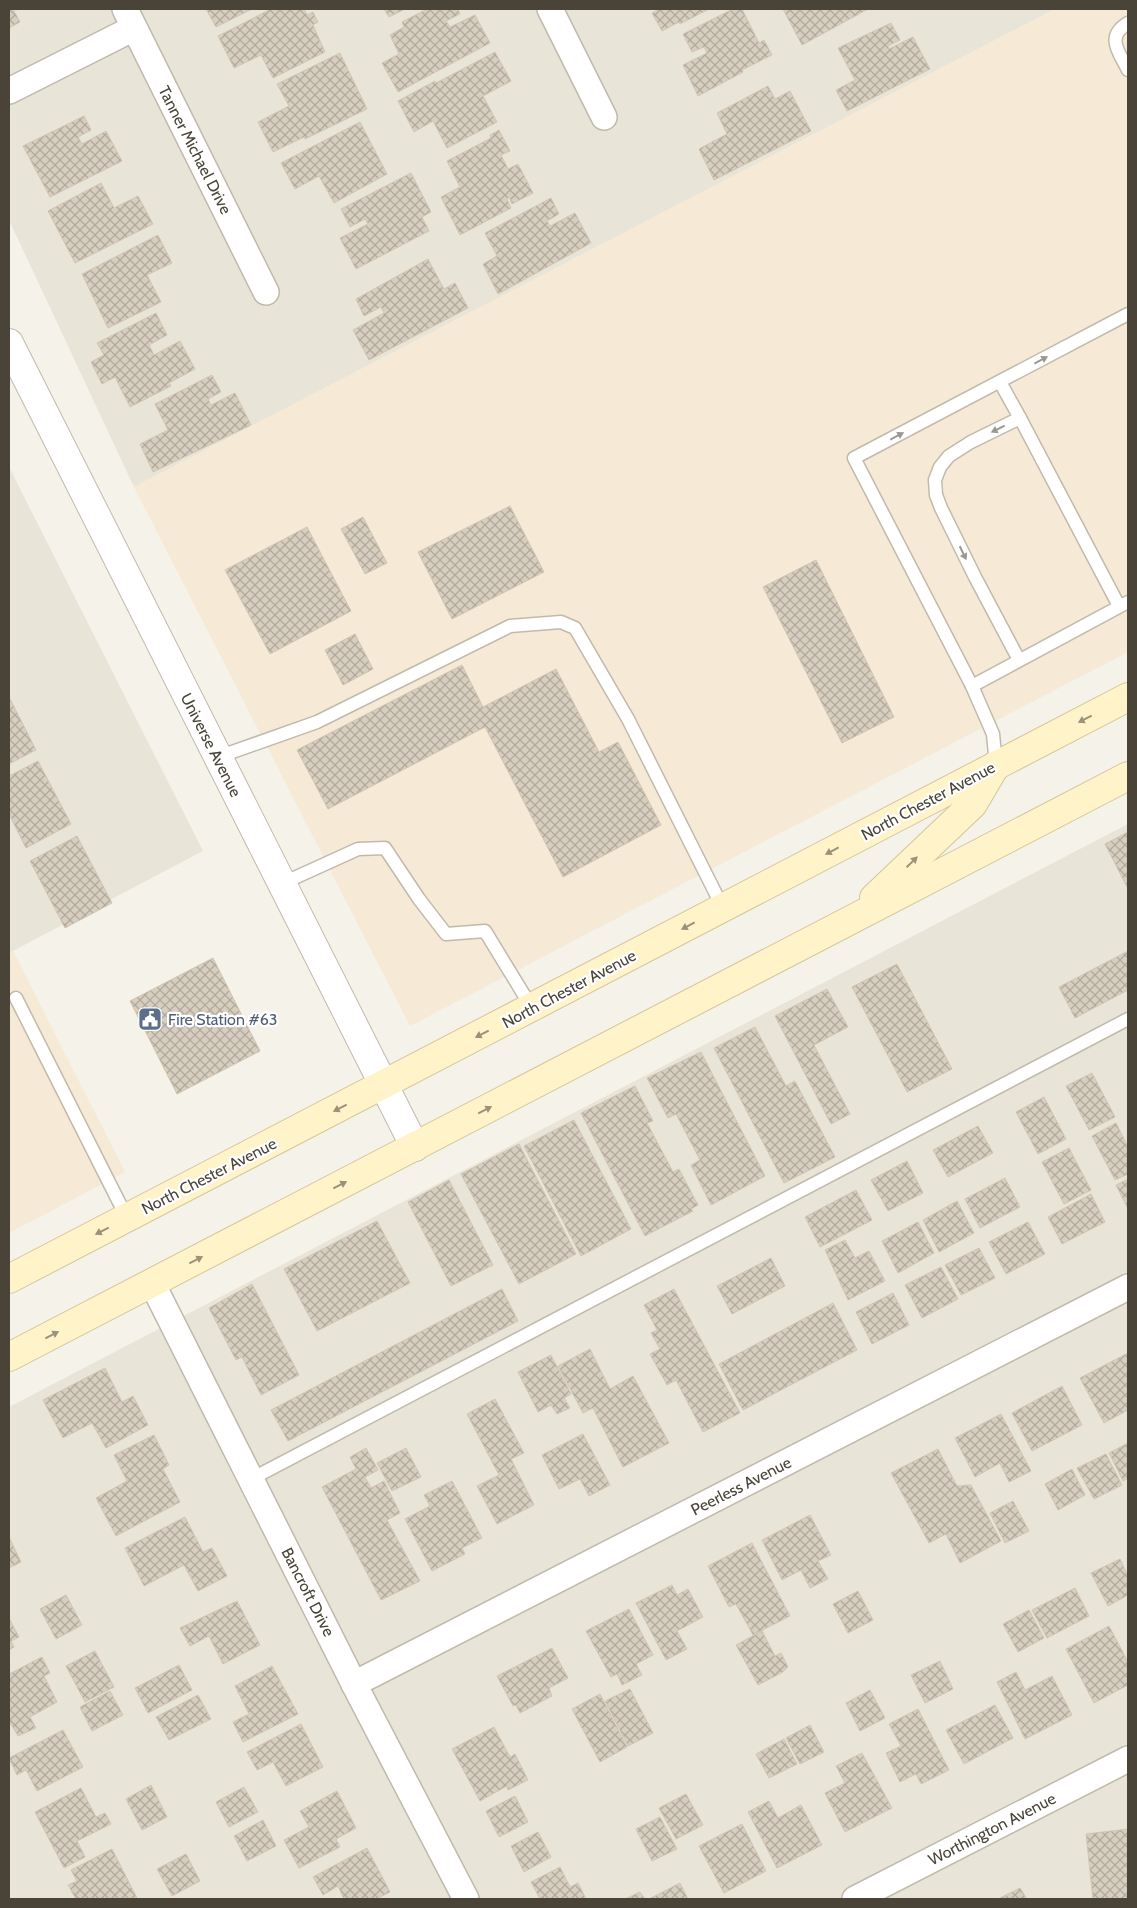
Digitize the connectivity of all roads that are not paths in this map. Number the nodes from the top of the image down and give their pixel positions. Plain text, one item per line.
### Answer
1 (550, 9) edge
2 (129, 18) edge
3 (1128, 23) edge
4 (1128, 70) edge
5 (9, 91) edge
6 (604, 117) dead end
7 (266, 292) dead end
8 (1128, 314) edge
9 (9, 343) edge
10 (1000, 382) junction
11 (1020, 418) junction
12 (1124, 604) edge
13 (1019, 660) junction
14 (972, 686) junction
15 (1128, 697) edge
16 (218, 758) junction
17 (996, 765) junction
18 (1128, 776) edge
19 (281, 884) junction
20 (723, 908) junction
21 (851, 920) junction
22 (16, 998) dead end
23 (532, 1008) junction
24 (1128, 1019) edge
25 (383, 1085) junction
26 (415, 1147) junction
27 (127, 1218) junction
28 (9, 1279) edge
29 (152, 1283) junction
30 (1128, 1287) edge
31 (9, 1358) edge
32 (251, 1479) junction
33 (354, 1684) junction
34 (1128, 1759) edge
35 (466, 1899) edge
36 (855, 1899) edge

1 - 6 street
2 - 5 street
2 - 7 street, Tanner Michael Drive
3 - 4 lane
10 -> 8 lane
9 - 16 street, Universe Avenue
10 - 11 lane
14 -> 10 lane
11 - 12 lane
11 -> 13 lane
12 - 13 lane
13 - 14 lane
14 - 17 lane
15 -> 17 main road, North Chester Avenue
16 - 19 street, Universe Avenue
16 - 20 lane
17 -> 20 main road, North Chester Avenue
21 -> 17 main road
18 - 21 main road
19 - 23 lane
19 - 25 street, Universe Avenue
20 -> 23 main road, North Chester Avenue
26 -> 21 main road
22 - 27 lane
23 -> 25 main road, North Chester Avenue
24 - 32 lane
25 - 26 street, Universe Avenue
25 -> 27 main road, North Chester Avenue
29 -> 26 main road
27 -> 28 main road, North Chester Avenue
31 -> 29 main road
29 - 32 street, Bancroft Drive
30 - 33 street, Peerless Avenue
32 - 33 street, Bancroft Drive
33 - 35 street, Bancroft Drive
34 - 36 street, Worthington Avenue

